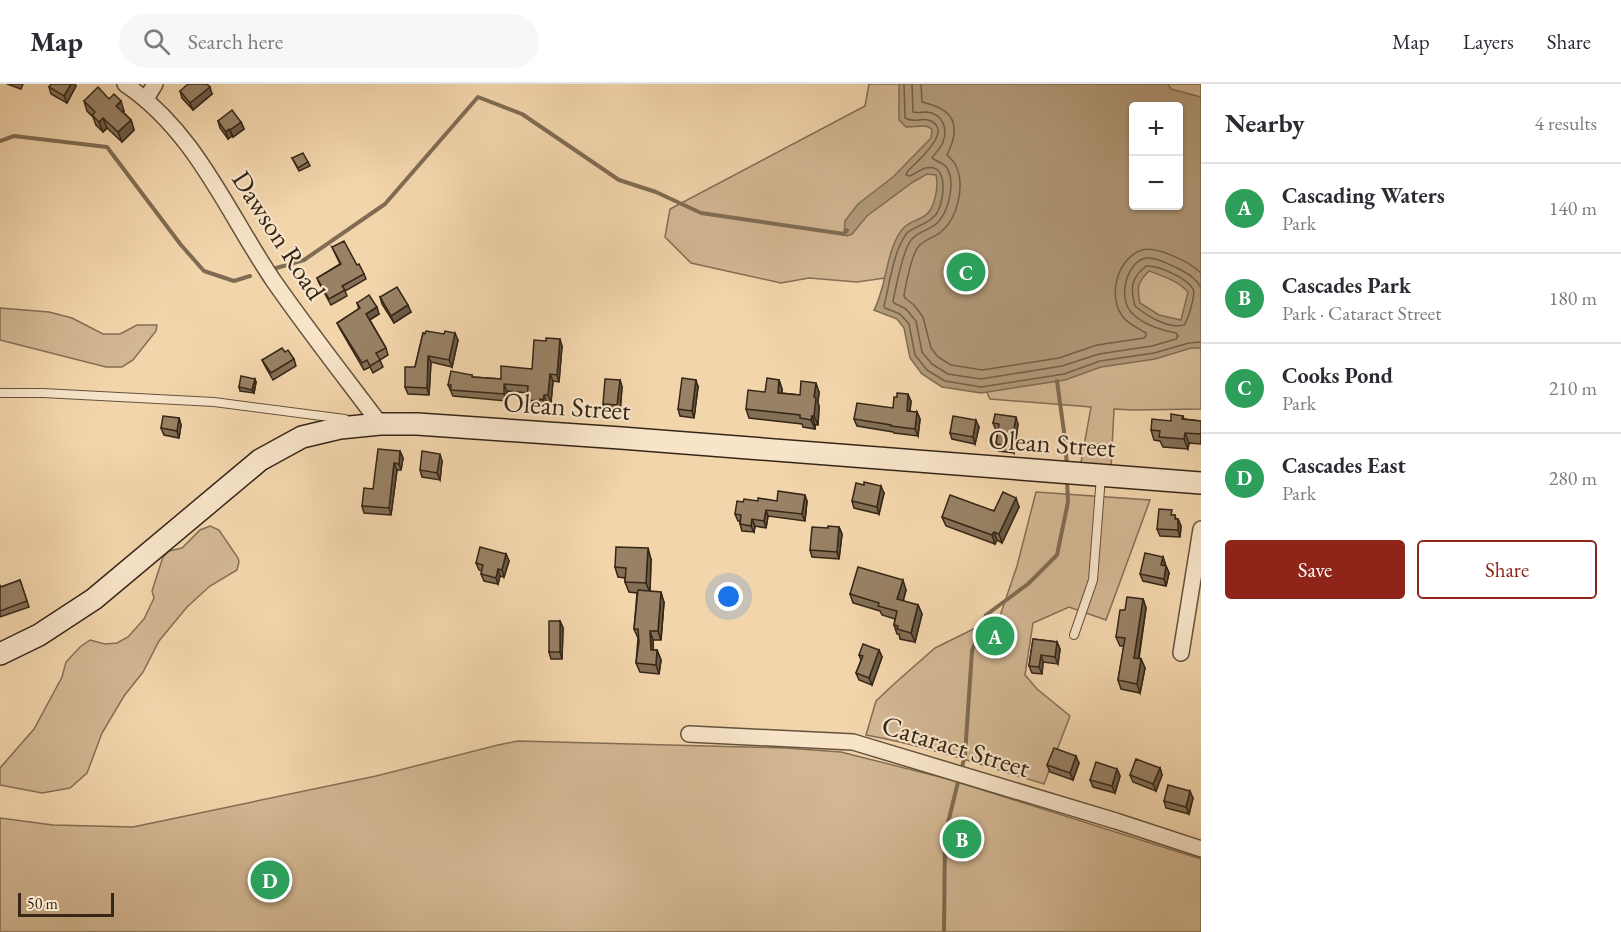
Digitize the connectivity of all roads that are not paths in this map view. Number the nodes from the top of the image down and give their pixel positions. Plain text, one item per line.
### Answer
1 (125, 84) edge
2 (155, 84) edge
3 (146, 99) junction
4 (0, 393) edge
5 (380, 424) junction
6 (1101, 475) junction
7 (1201, 483) edge
8 (1201, 529) edge
9 (1074, 635) dead end
10 (1181, 653) dead end
11 (0, 654) edge
12 (689, 734) dead end
13 (1201, 849) edge

1 - 3 street, Dawson Road
2 - 3 street
3 - 5 street, Dawson Road
4 - 5 lane
5 - 6 street, Olean Street
5 - 11 street, Olean Street
6 - 7 street, Olean Street
6 - 9 lane
8 - 10 street
12 - 13 street, Cataract Street

